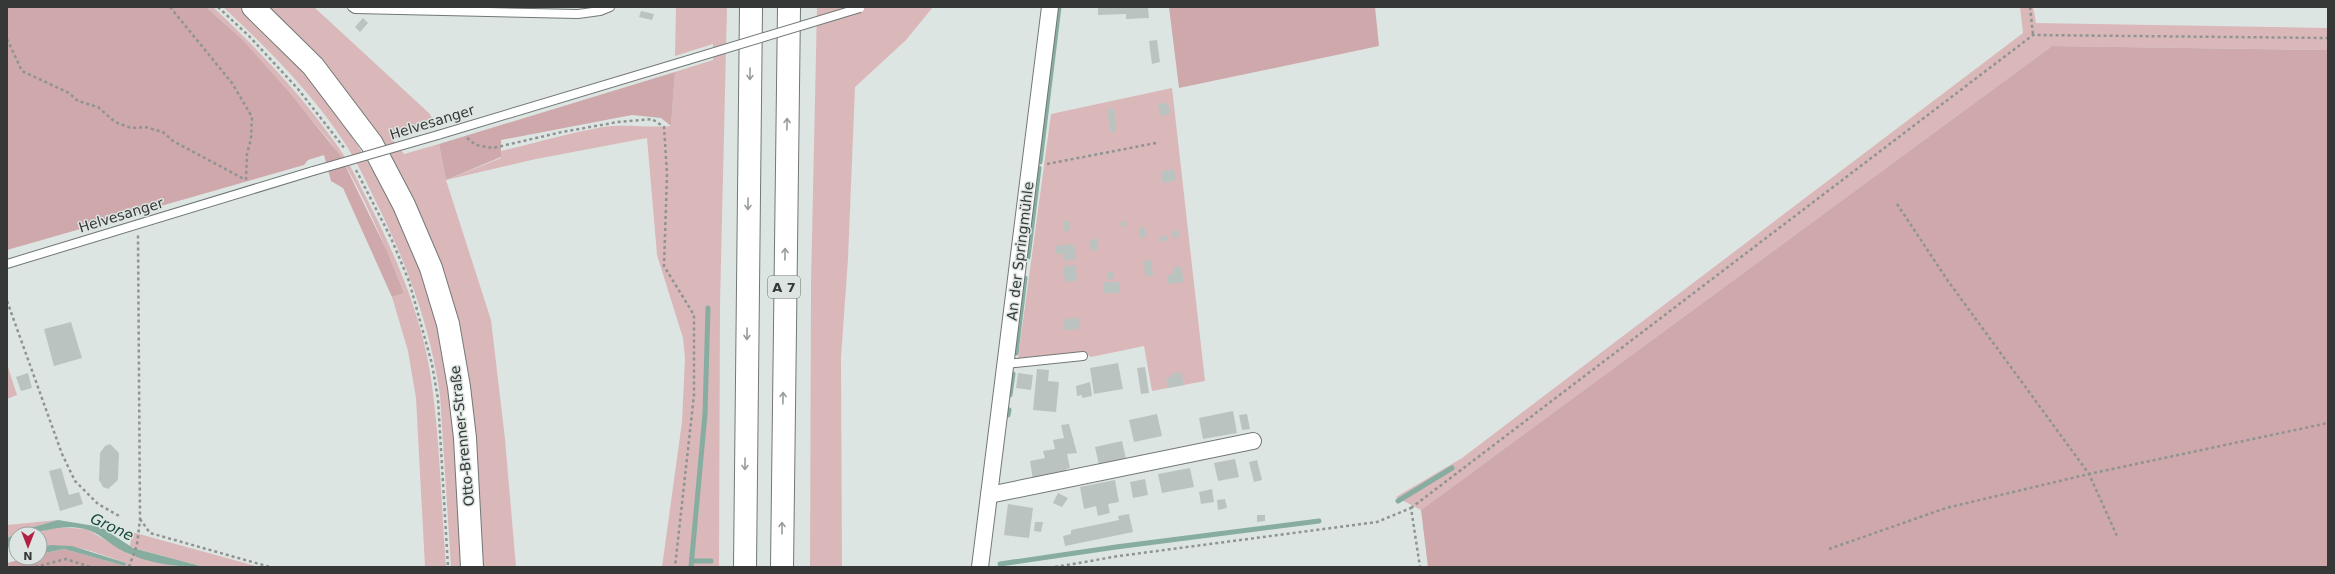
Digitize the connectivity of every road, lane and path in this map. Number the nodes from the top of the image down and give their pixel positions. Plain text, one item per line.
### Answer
1 (170, 7) edge
2 (218, 7) edge
3 (253, 7) edge
4 (352, 7) edge
5 (610, 7) edge
6 (751, 7) edge
7 (789, 7) edge
8 (1050, 7) edge
9 (2030, 7) edge
10 (863, 8) edge
11 (2033, 35) junction
12 (2328, 38) edge
13 (7, 39) edge
14 (456, 129) junction
15 (1156, 143) dead end
16 (346, 150) dead end
17 (353, 164) dead end
18 (1030, 168) junction
19 (246, 180) junction
20 (250, 189) junction
21 (1897, 204) dead end
22 (138, 223) junction
23 (7, 264) edge
24 (7, 301) edge
25 (1083, 356) dead end
26 (1006, 364) junction
27 (2328, 423) edge
28 (1253, 441) dead end
29 (2089, 474) junction
30 (989, 495) junction
31 (1411, 508) junction
32 (121, 517) dead end
33 (140, 519) junction
34 (2117, 536) dead end
35 (1829, 549) dead end
36 (35, 567) edge
37 (90, 567) edge
38 (129, 567) edge
39 (270, 567) edge
40 (448, 567) edge
41 (472, 567) edge
42 (675, 567) edge
43 (745, 567) edge
44 (782, 567) edge
45 (980, 567) edge
46 (1055, 567) edge
47 (1420, 567) edge

1 - 19 path
2 - 16 path
3 - 41 main road, Otto-Brenner-Straße
4 - 5 lane
6 -> 43 main road, A 7
44 -> 7 main road, A 7
8 - 18 street, An der Springmühle
9 - 11 path
10 - 14 lane, Helvesanger, bridge
11 - 12 path
11 - 31 path
13 - 19 path
14 - 20 lane, Helvesanger, bridge
14 - 42 path
15 - 18 path
17 - 40 path
18 - 26 street, An der Springmühle
19 - 20 path
20 - 22 lane, Helvesanger
21 - 29 path
22 - 23 lane, Helvesanger
22 - 33 path
24 - 32 path
25 - 26 lane
26 - 30 street, An der Springmühle
27 - 29 path
28 - 30 street
29 - 34 path
29 - 35 path
30 - 45 street, An der Springmühle
31 - 46 path
31 - 47 path
33 - 38 path
33 - 39 path
36 - 37 path

